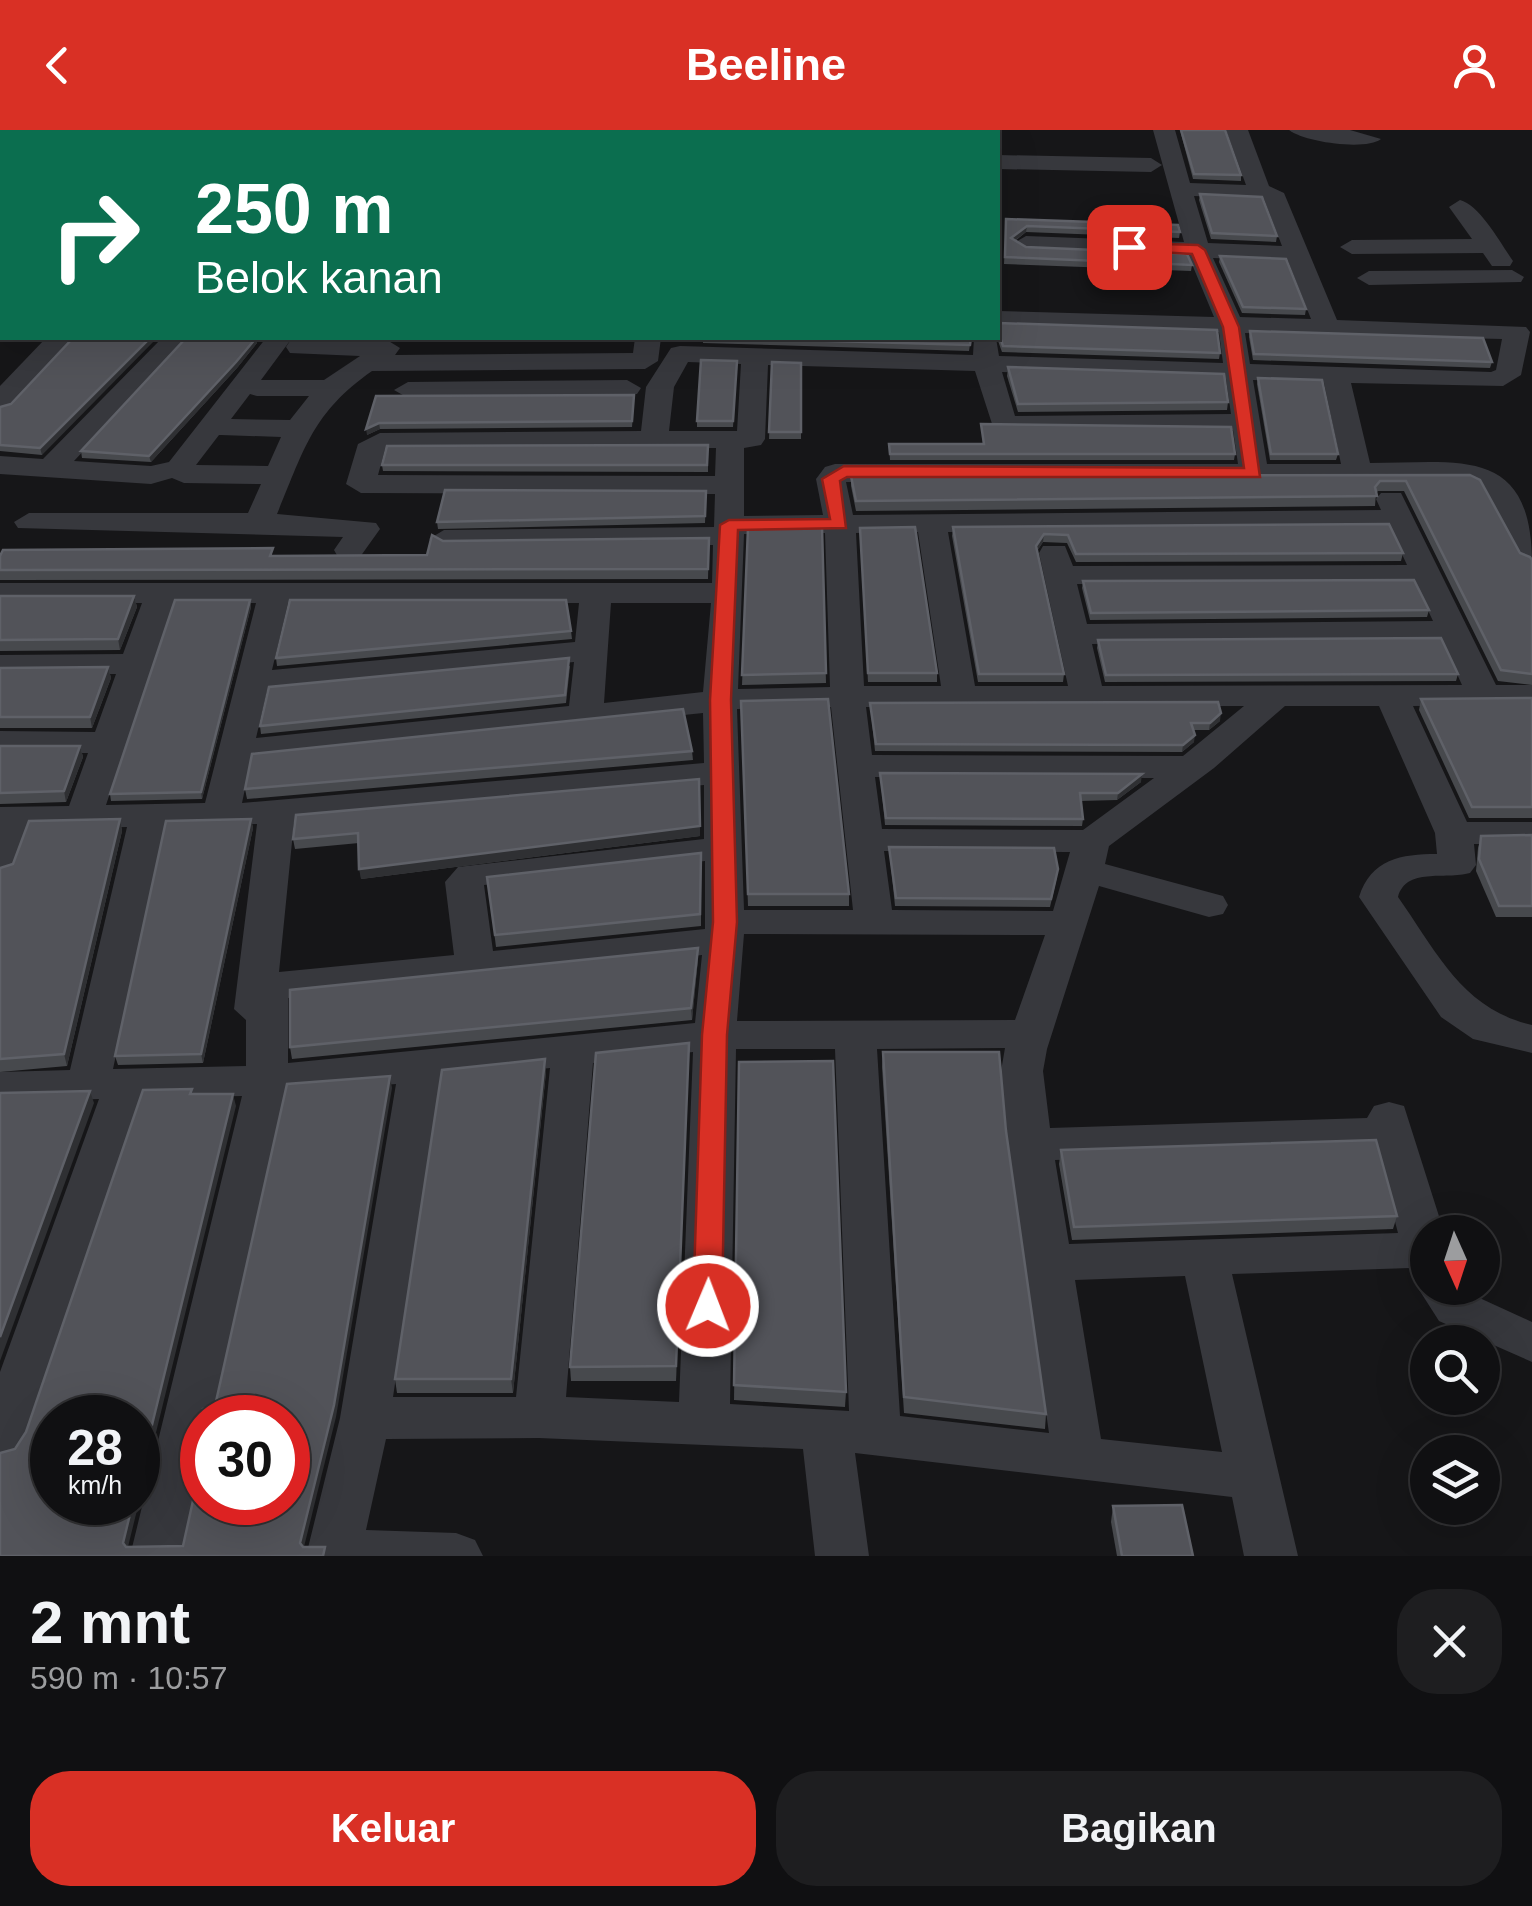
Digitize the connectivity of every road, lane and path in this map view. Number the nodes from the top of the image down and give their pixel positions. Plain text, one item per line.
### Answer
1 (1164, 130) edge
2 (1237, 130) edge
3 (1300, 130) edge
4 (1118, 138) dead end
5 (1370, 139) dead end
6 (1000, 162) edge
7 (1123, 165) junction
8 (1151, 165) dead end
9 (1179, 189) junction
10 (1259, 190) junction
11 (1460, 206) dead end
12 (1026, 244) edge
13 (1490, 246) junction
14 (1352, 247) dead end
15 (1198, 250) junction
16 (1300, 254) junction
17 (1369, 278) dead end
18 (1507, 299) edge
19 (1000, 319) edge
20 (1231, 327) junction
21 (1328, 330) junction
22 (58, 340) edge
23 (174, 340) edge
24 (280, 340) edge
25 (681, 346) edge
26 (384, 350) edge
27 (646, 350) edge
28 (986, 350) edge
29 (756, 356) junction
30 (1240, 372) junction
31 (1336, 375) junction
32 (1520, 376) edge
33 (660, 387) junction
34 (257, 388) dead end
35 (330, 388) junction
36 (408, 390) dead end
37 (3, 394) edge
38 (1249, 422) junction
39 (220, 427) dead end
40 (298, 429) junction
41 (654, 440) junction
42 (730, 441) junction
43 (0, 465) edge
44 (52, 466) junction
45 (1032, 472) junction
46 (1254, 473) junction
47 (184, 474) dead end
48 (1369, 474) junction
49 (279, 475) junction
50 (128, 484) dead end
51 (726, 485) junction
52 (1401, 519) junction
53 (29, 522) dead end
54 (105, 522) junction
55 (259, 522) junction
56 (931, 522) junction
57 (1048, 522) junction
58 (840, 524) junction
59 (729, 530) junction
60 (444, 539) edge
61 (349, 550) dead end
62 (1532, 555) edge
63 (1428, 574) junction
64 (1059, 575) junction
65 (160, 592) junction
66 (596, 592) junction
67 (0, 593) edge
68 (728, 593) junction
69 (271, 605) junction
70 (1453, 631) junction
71 (1072, 634) junction
72 (593, 650) junction
73 (134, 664) junction
74 (0, 665) edge
75 (254, 682) junction
76 (848, 694) junction
77 (1511, 695) edge
78 (960, 696) junction
79 (1088, 696) junction
80 (1392, 697) junction
81 (1274, 698) junction
82 (720, 700) junction
83 (586, 714) junction
84 (1532, 726) edge
85 (0, 742) edge
86 (108, 743) junction
87 (237, 751) junction
88 (859, 766) junction
89 (1191, 767) junction
90 (724, 772) junction
91 (277, 814) junction
92 (220, 816) junction
93 (6, 818) edge
94 (82, 818) junction
95 (148, 818) junction
96 (1454, 832) junction
97 (1532, 833) edge
98 (866, 840) junction
99 (724, 848) junction
100 (1088, 856) junction
101 (0, 866) edge
102 (1209, 905) dead end
103 (874, 922) junction
104 (1070, 923) junction
105 (724, 931) junction
106 (476, 964) junction
107 (1030, 1034) junction
108 (714, 1035) junction
109 (855, 1036) junction
110 (1532, 1039) edge
111 (573, 1051) junction
112 (420, 1068) junction
113 (258, 1081) junction
114 (107, 1085) junction
115 (0, 1087) edge
116 (1030, 1146) junction
117 (1417, 1215) edge
118 (1206, 1258) junction
119 (1046, 1263) junction
120 (1410, 1264) edge
121 (1454, 1305) edge
122 (1532, 1344) edge
123 (366, 1418) junction
124 (538, 1418) junction
125 (704, 1422) junction
126 (851, 1431) junction
127 (0, 1443) edge
128 (1078, 1455) junction
129 (1252, 1477) junction
130 (333, 1554) edge
131 (157, 1556) edge
132 (456, 1556) edge
133 (842, 1556) edge
134 (1271, 1556) edge

1 - 9 street
2 - 10 street
3 - 5 street
4 - 7 street
6 - 7 street
7 - 8 street
9 - 10 street
9 - 15 street
10 - 16 street
11 - 13 street
12 - 15 street
13 - 14 street
13 - 18 street
15 - 16 street
15 - 20 street
16 - 21 street
17 - 18 street
18 - 21 street
18 - 32 street
19 - 20 street
20 - 21 street
20 - 30 street
22 - 37 street
23 - 44 street
24 - 26 street
24 - 44 street
25 - 29 street
25 - 33 street
26 - 27 street
26 - 35 street
28 - 29 street
28 - 30 street
28 - 38 street
29 - 42 street
30 - 31 street
30 - 38 street
31 - 32 street
31 - 48 street
33 - 36 street
33 - 41 street
34 - 35 street
35 - 40 street
38 - 46 street
39 - 40 street
40 - 49 street
41 - 42 street
41 - 51 street
42 - 51 street
43 - 44 street
45 - 46 street
45 - 57 street
45 - 58 street
46 - 48 street
47 - 49 street
48 - 52 street
48 - 62 street
49 - 55 street
50 - 54 street
51 - 59 street
52 - 57 street
52 - 63 street
53 - 54 street
54 - 55 street
55 - 61 street
56 - 57 street
56 - 58 street
56 - 78 street
57 - 64 street
58 - 59 street
58 - 76 street
59 - 60 street
59 - 68 street
63 - 64 street
63 - 70 street
64 - 71 street
65 - 67 street
65 - 69 street
65 - 73 street
66 - 68 street
66 - 69 street
66 - 72 street
68 - 82 street
69 - 75 street
70 - 71 street
70 - 77 street
71 - 79 street
72 - 75 street
72 - 83 street
73 - 74 street
73 - 86 street
75 - 87 street
76 - 78 street
76 - 82 street
76 - 88 street
77 - 80 street
77 - 84 street
78 - 79 street
79 - 81 street
80 - 81 street
80 - 96 street
81 - 89 street
82 - 83 street
82 - 90 street
83 - 87 street
85 - 86 street
86 - 94 street
87 - 92 street
88 - 89 street
88 - 98 street
89 - 100 street
90 - 91 street
90 - 99 street
91 - 92 street
91 - 113 street
92 - 95 street
93 - 94 street
93 - 101 street
94 - 95 street
95 - 114 street
96 - 97 street
96 - 110 street
98 - 100 street
98 - 103 street
99 - 105 street
99 - 106 street
100 - 102 street
100 - 104 street
103 - 104 street
103 - 105 street
104 - 107 street
105 - 106 street
105 - 108 street
106 - 113 street
107 - 109 street
107 - 116 street
108 - 109 street
108 - 111 street
108 - 125 street
109 - 126 street
111 - 112 street
111 - 124 street
112 - 113 street
112 - 123 street
113 - 114 street
113 - 131 street
114 - 115 street
114 - 127 street
116 - 117 street
116 - 119 street
118 - 119 street
118 - 120 street
118 - 129 street
119 - 128 street
121 - 122 street
123 - 124 street
123 - 130 street
124 - 125 street
125 - 126 street
126 - 128 street
126 - 133 street
128 - 129 street
129 - 134 street
130 - 132 street

